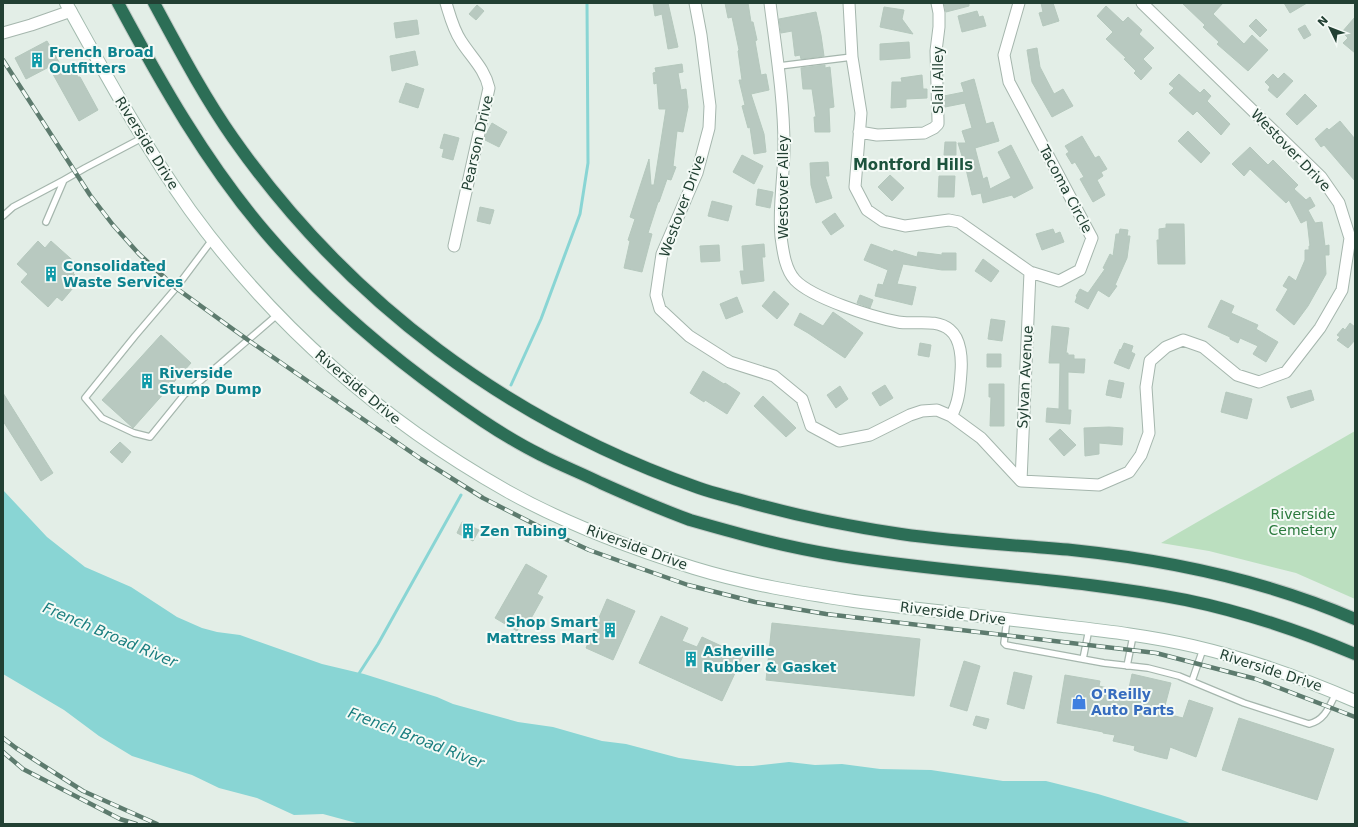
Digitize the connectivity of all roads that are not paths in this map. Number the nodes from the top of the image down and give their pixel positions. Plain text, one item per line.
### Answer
1 (118, 3) edge
2 (154, 3) edge
3 (446, 3) edge
4 (695, 3) edge
5 (770, 3) edge
6 (849, 3) edge
7 (937, 3) edge
8 (1019, 3) edge
9 (1142, 3) edge
10 (69, 7) edge
11 (3, 32) edge
12 (852, 57) junction
13 (779, 66) junction
14 (859, 132) junction
15 (142, 138) junction
16 (64, 180) junction
17 (3, 216) edge
18 (46, 222) dead end
19 (213, 239) junction
20 (454, 246) dead end
21 (1030, 272) junction
22 (277, 315) junction
23 (951, 416) junction
24 (1020, 481) junction
25 (1007, 619) junction
26 (1355, 619) edge
27 (1089, 629) junction
28 (1133, 636) junction
29 (1203, 649) junction
30 (1355, 654) edge
31 (1083, 659) junction
32 (1127, 666) junction
33 (1192, 681) junction
34 (1336, 693) junction
35 (1355, 701) edge

1 - 30 highway
2 - 26 highway
3 - 20 street, Pearson Drive
4 - 23 street, Westover Drive
5 - 13 street, Westover Alley
6 - 12 street, Tacoma Circle
7 - 14 street, Slali Alley
8 - 21 street, Tacoma Circle
9 - 24 street, Westover Drive
10 - 11 street
10 - 15 main road, Riverside Drive
12 - 13 lane
12 - 14 street, Tacoma Circle
13 - 23 street, Westover Alley
14 - 21 street, Tacoma Circle
15 - 16 lane
15 - 19 main road, Riverside Drive
16 - 17 lane
16 - 18 lane
19 - 22 main road, Riverside Drive
19 - 22 lane
21 - 24 street, Sylvan Avenue
22 - 25 main road, Riverside Drive
23 - 24 street, Westover Drive
25 - 27 main road, Riverside Drive
25 - 31 lane
27 - 28 main road, Riverside Drive
27 - 31 lane
28 - 29 main road, Riverside Drive
28 - 32 lane
29 - 33 lane
29 - 34 main road, Riverside Drive
31 - 32 lane
32 - 33 lane
33 - 34 lane
34 - 35 main road, Riverside Drive

